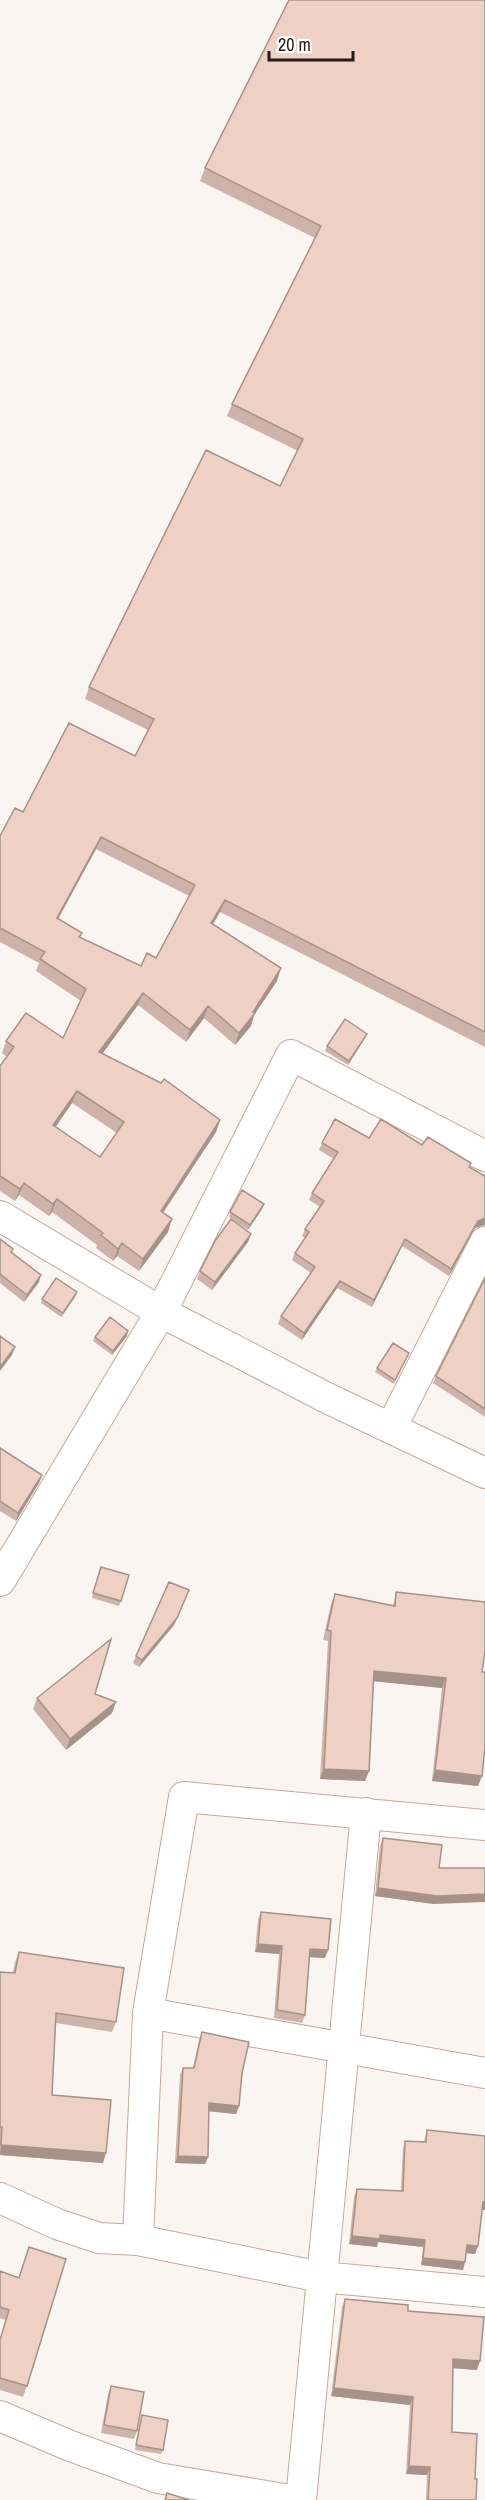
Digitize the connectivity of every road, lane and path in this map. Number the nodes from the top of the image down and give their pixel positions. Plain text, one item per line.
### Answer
1 (485, 1156) edge
2 (0, 1216) edge
3 (485, 1242) edge
4 (161, 1312) junction
5 (391, 1428) junction
6 (485, 1473) edge
7 (0, 1581) edge
8 (366, 1813) junction
9 (485, 1825) edge
10 (148, 2013) junction
11 (343, 2048) junction
12 (485, 2073) edge
13 (0, 2198) edge
14 (138, 2240) junction
15 (321, 2277) junction
16 (485, 2292) edge
17 (0, 2416) edge
18 (290, 2500) edge
19 (301, 2500) edge

1 - 4 street
2 - 4 street
3 - 5 street
4 - 5 street
4 - 7 street
5 - 6 street
8 - 9 street
8 - 10 street
8 - 11 street
10 - 11 street
10 - 14 street
11 - 12 street
11 - 15 street
13 - 14 street
14 - 15 street
15 - 16 street
15 - 19 street
17 - 18 street

